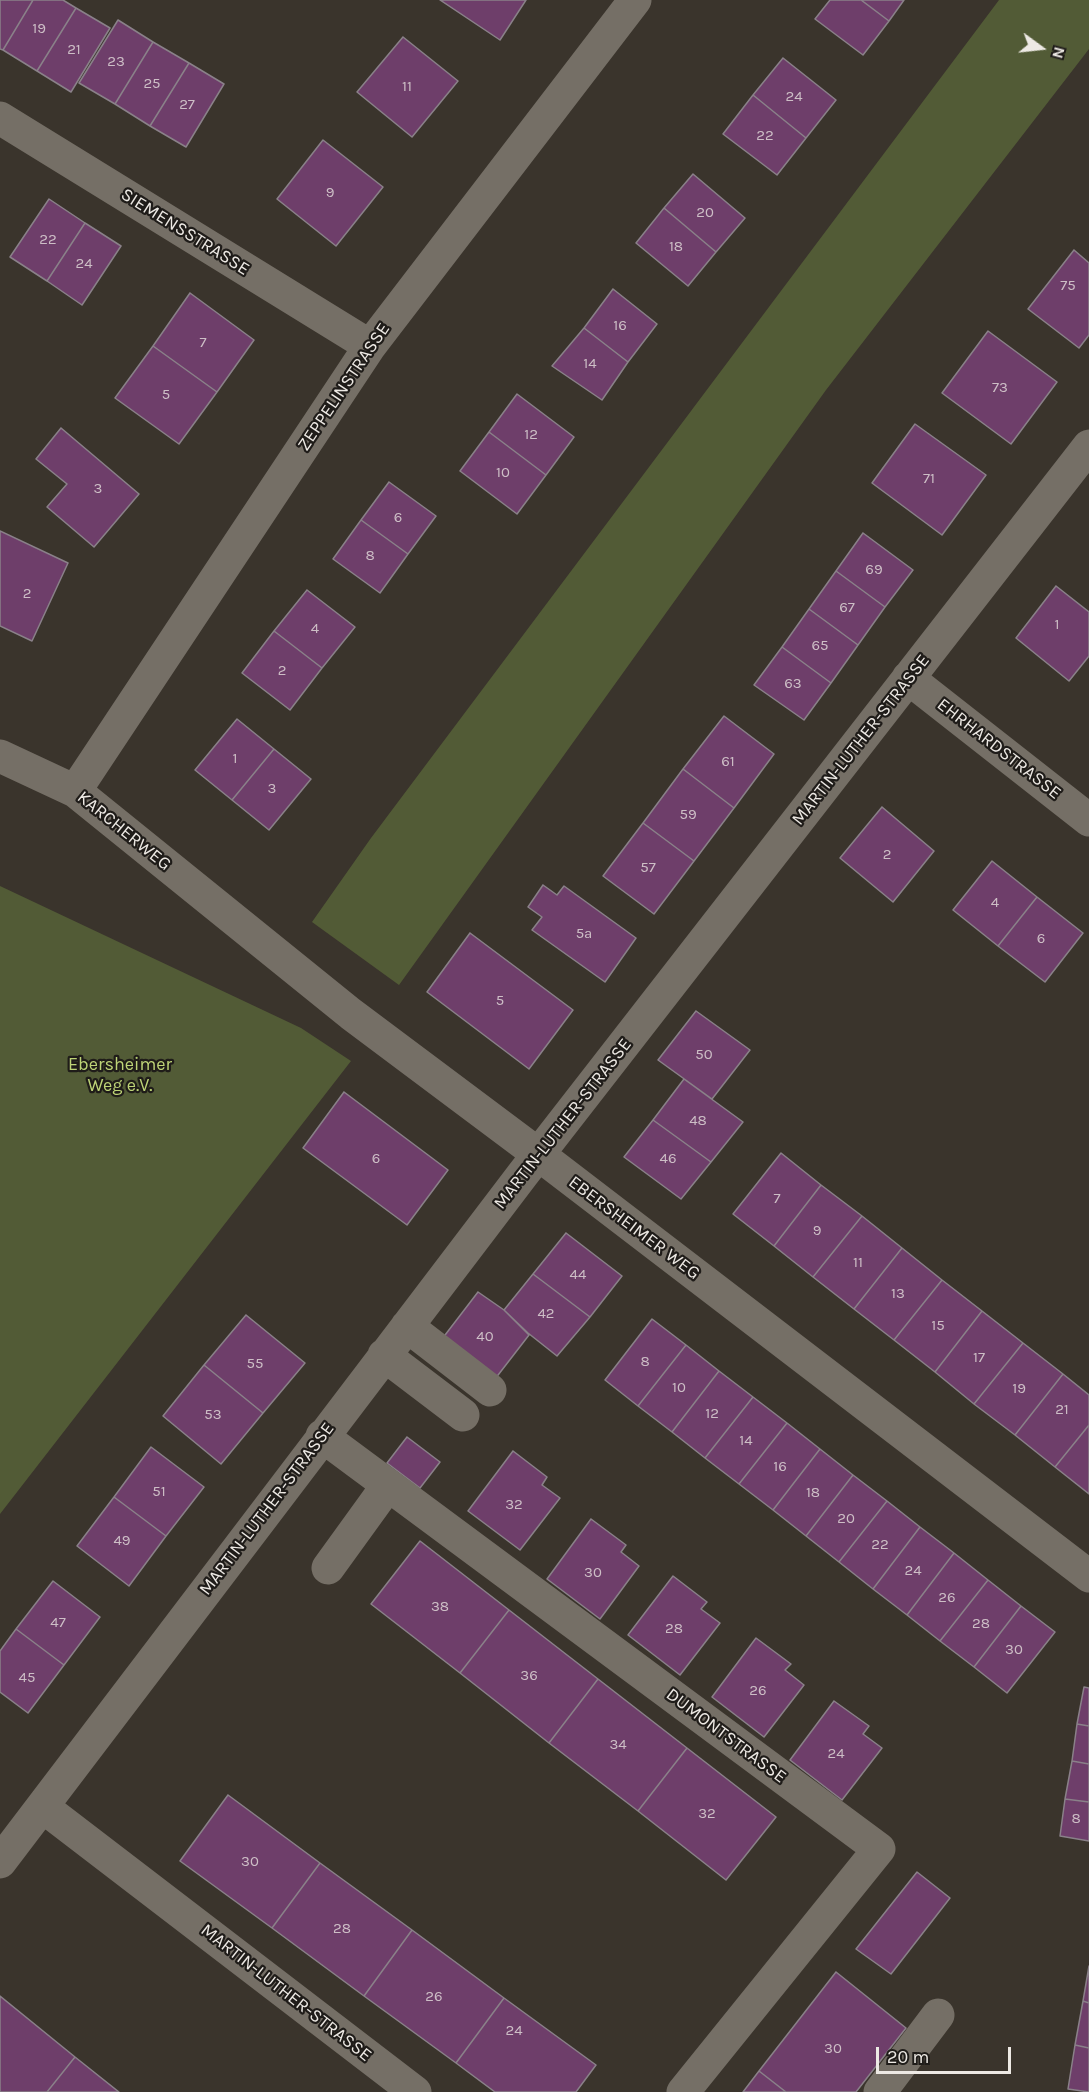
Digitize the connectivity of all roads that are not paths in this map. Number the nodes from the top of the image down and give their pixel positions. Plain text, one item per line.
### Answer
1 (635, 0) edge
2 (0, 118) edge
3 (370, 345) junction
4 (1089, 446) edge
5 (909, 678) junction
6 (0, 756) edge
7 (75, 791) junction
8 (1089, 820) edge
9 (181, 877) joint
10 (538, 1154) junction
11 (407, 1326) junction
12 (384, 1355) junction
13 (490, 1390) dead end
14 (463, 1415) dead end
15 (322, 1436) junction
16 (388, 1485) junction
17 (328, 1568) dead end
18 (1089, 1576) edge
19 (44, 1807) junction
20 (0, 1862) edge
21 (938, 2015) dead end
22 (415, 2092) edge
23 (683, 2092) edge
24 (880, 2092) edge

1 - 3 street, ZEPPELINSTRASSE
2 - 3 street, SIEMENSSTRASSE
3 - 7 street, ZEPPELINSTRASSE
4 - 5 street, MARTIN-LUTHER-STRASSE
5 - 8 street, EHRHARDSTRASSE
5 - 10 street, MARTIN-LUTHER-STRASSE
6 - 7 street, KARCHERWEG
7 - 9 street, KARCHERWEG
9 - 10 street, EBERSHEIMER WEG
10 - 11 street, MARTIN-LUTHER-STRASSE
10 - 18 street, EBERSHEIMER WEG
11 - 12 street, MARTIN-LUTHER-STRASSE
11 - 13 street
12 - 14 street
12 - 15 street, MARTIN-LUTHER-STRASSE
15 - 16 street, DUMONTSTRASSE
15 - 19 street, MARTIN-LUTHER-STRASSE
16 - 17 street
16 - 23 street, DUMONTSTRASSE
19 - 20 street, MARTIN-LUTHER-STRASSE
19 - 22 street, MARTIN-LUTHER-STRASSE
21 - 24 street

